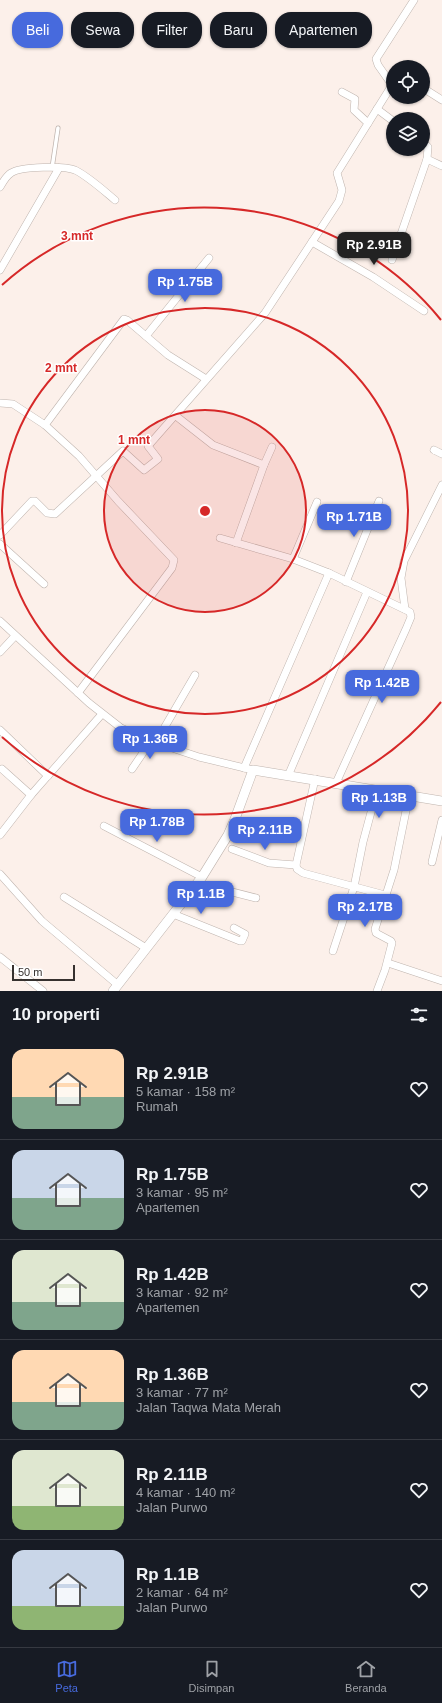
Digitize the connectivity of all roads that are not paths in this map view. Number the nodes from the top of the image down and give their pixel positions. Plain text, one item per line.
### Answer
1 (414, 0) edge
2 (386, 76) edge
3 (342, 92) dead end
4 (430, 92) edge
5 (386, 94) edge
6 (442, 100) edge
7 (377, 109) junction
8 (386, 116) edge
9 (368, 123) junction
10 (58, 128) dead end
11 (427, 156) edge
12 (427, 159) junction
13 (442, 166) edge
14 (52, 168) junction
15 (59, 168) junction
16 (0, 187) edge
17 (115, 200) dead end
18 (311, 244) junction
19 (209, 258) dead end
20 (392, 260) dead end
21 (0, 270) edge
22 (424, 311) dead end
23 (146, 336) junction
24 (206, 379) junction
25 (0, 403) edge
26 (176, 416) junction
27 (45, 425) junction
28 (272, 447) dead end
29 (434, 450) dead end
30 (442, 454) edge
31 (264, 465) junction
32 (97, 476) junction
33 (442, 484) edge
34 (379, 501) dead end
35 (317, 502) dead end
36 (0, 535) edge
37 (220, 538) dead end
38 (236, 543) junction
39 (0, 544) edge
40 (293, 559) junction
41 (329, 573) junction
42 (346, 582) junction
43 (44, 584) dead end
44 (367, 592) junction
45 (405, 609) junction
46 (0, 621) edge
47 (15, 636) junction
48 (0, 652) edge
49 (195, 675) dead end
50 (78, 693) junction
51 (102, 714) junction
52 (0, 730) edge
53 (153, 742) junction
54 (132, 769) dead end
55 (249, 769) junction
56 (2, 770) dead end
57 (48, 776) junction
58 (288, 776) junction
59 (315, 779) junction
60 (336, 783) junction
61 (377, 790) junction
62 (31, 795) junction
63 (409, 796) junction
64 (442, 800) edge
65 (442, 820) edge
66 (104, 826) dead end
67 (1, 832) edge
68 (232, 848) dead end
69 (432, 862) dead end
70 (296, 866) junction
71 (0, 874) edge
72 (199, 880) junction
73 (354, 887) junction
74 (385, 895) junction
75 (64, 897) dead end
76 (256, 898) dead end
77 (173, 914) junction
78 (234, 928) dead end
79 (146, 948) junction
80 (333, 951) dead end
81 (0, 957) edge
82 (388, 963) junction
83 (442, 981) edge
84 (115, 988) edge
85 (43, 991) edge
86 (376, 991) edge

1 - 2 street
3 - 9 street
4 - 6 street
5 - 7 street
7 - 8 street
7 - 9 street
9 - 18 street
10 - 14 lane
11 - 12 street
12 - 13 street
12 - 20 street
14 - 15 street
14 - 16 street
15 - 17 street
15 - 21 street
18 - 22 street
18 - 24 street
19 - 23 street
23 - 24 street
23 - 27 street
24 - 26 street
25 - 27 street
26 - 31 street
26 - 32 street
27 - 32 street
28 - 31 street
29 - 30 street
31 - 38 street
32 - 36 street
32 - 50 street
33 - 45 street
34 - 42 street
35 - 40 street
37 - 38 street
38 - 40 street
39 - 43 street
40 - 41 street
41 - 42 street
41 - 55 street
42 - 44 street
44 - 45 street
44 - 58 street
45 - 60 street
46 - 47 street
47 - 48 street
47 - 50 street
49 - 53 street
50 - 51 street
51 - 53 street
51 - 57 street
52 - 57 street
53 - 54 street
53 - 55 street
55 - 58 street
55 - 72 street
56 - 62 street
57 - 62 street
58 - 59 street
59 - 60 street
59 - 70 street
60 - 61 street
61 - 63 street
61 - 73 street
62 - 67 street
63 - 64 street
63 - 74 street
65 - 69 street
66 - 72 street
68 - 70 street
70 - 73 street
71 - 84 street
72 - 76 street
72 - 77 street
73 - 74 street
73 - 80 street
74 - 82 street
75 - 79 street
77 - 78 street
77 - 79 street
79 - 84 street
81 - 85 street
82 - 83 street
82 - 86 street

